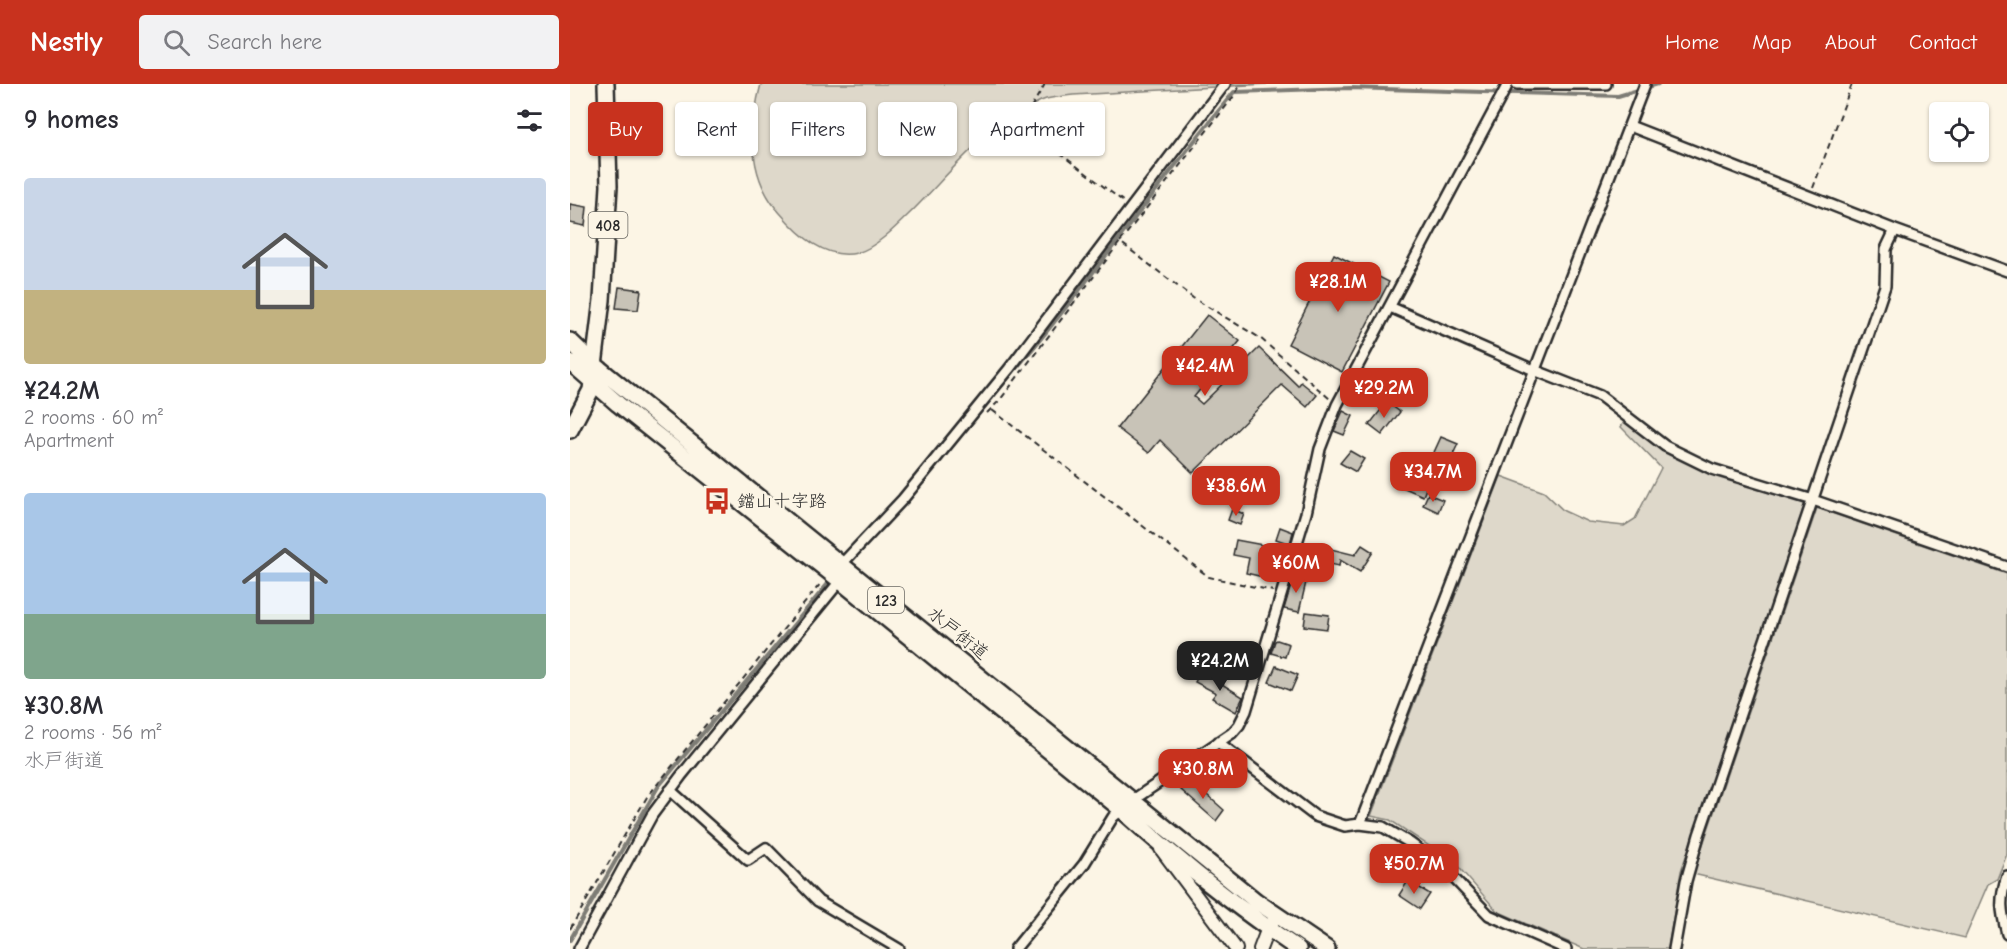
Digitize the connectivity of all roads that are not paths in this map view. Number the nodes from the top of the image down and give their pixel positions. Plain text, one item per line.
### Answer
1 (606, 84) edge
2 (1224, 84) edge
3 (1508, 84) edge
4 (1517, 84) edge
5 (1606, 84) edge
6 (1645, 84) edge
7 (1630, 126) junction
8 (1895, 230) junction
9 (2007, 271) edge
10 (1390, 307) junction
11 (570, 341) edge
12 (570, 362) edge
13 (595, 365) junction
14 (1534, 370) junction
15 (592, 382) junction
16 (571, 428) edge
17 (1813, 500) junction
18 (2007, 567) edge
19 (838, 573) junction
20 (1218, 742) junction
21 (670, 790) junction
22 (1128, 805) junction
23 (1360, 824) junction
24 (1155, 839) junction
25 (2007, 876) edge
26 (1273, 922) junction
27 (2007, 934) edge
28 (579, 949) edge
29 (899, 949) edge
30 (1015, 949) edge
31 (1236, 949) edge
32 (1260, 949) edge
33 (1298, 949) edge
34 (1327, 949) edge
35 (1566, 949) edge
36 (1674, 949) edge

1 - 13 highway, 408
2 - 19 street
3 - 10 street
4 - 5 street
6 - 7 street
7 - 8 street
7 - 14 street
8 - 9 street
8 - 17 street
10 - 14 street
10 - 20 street
11 - 13 highway, 水戸街道 / 123
12 - 15 highway, 水戸街道 / 123
13 - 15 highway, 408
13 - 19 highway, 水戸街道 / 123
14 - 17 street
14 - 23 street
15 - 16 highway, 408
15 - 19 highway, 水戸街道 / 123
17 - 18 street
17 - 36 street
19 - 21 street
19 - 22 highway, 水戸街道 / 123
20 - 22 street
20 - 23 street
21 - 28 street
21 - 29 street
22 - 24 highway, 水戸街道 / 123
22 - 26 highway, 水戸街道 / 123
22 - 30 street
23 - 35 street
24 - 26 highway, 水戸街道 / 123
24 - 31 street
25 - 27 street
26 - 32 street
26 - 33 highway, 水戸街道 / 123
26 - 34 highway, 水戸街道 / 123

